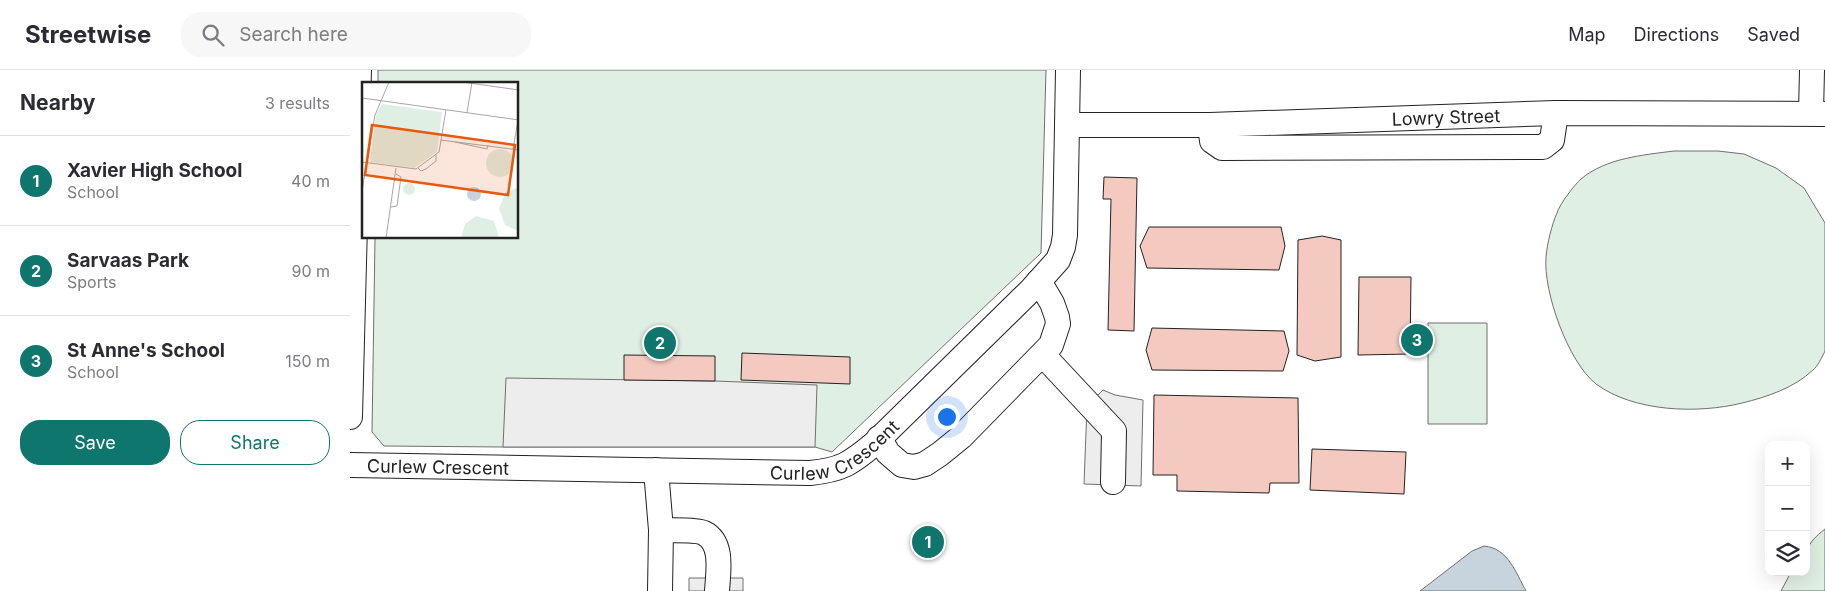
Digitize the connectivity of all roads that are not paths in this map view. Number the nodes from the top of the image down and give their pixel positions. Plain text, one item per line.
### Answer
1 (359, 70) edge
2 (1068, 70) edge
3 (1812, 70) edge
4 (1556, 113) junction
5 (1818, 114) edge
6 (1067, 125) junction
7 (1210, 125) junction
8 (1039, 281) junction
9 (1043, 355) junction
10 (350, 417) edge
11 (880, 438) junction
12 (350, 465) edge
13 (656, 470) junction
14 (1113, 482) dead end
15 (661, 530) junction
16 (660, 591) edge
17 (717, 591) edge

1 - 10 street
2 - 6 street, Curlew Crescent
3 - 5 street
4 - 5 street, Lowry Street
4 - 7 street, Lowry Street
4 - 7 street
6 - 7 street, Lowry Street
6 - 8 street, Curlew Crescent
8 - 9 street
8 - 11 street, Curlew Crescent
9 - 11 street
9 - 14 street
11 - 13 street, Curlew Crescent
12 - 13 street, Curlew Crescent
13 - 15 street
15 - 16 street
15 - 17 street

